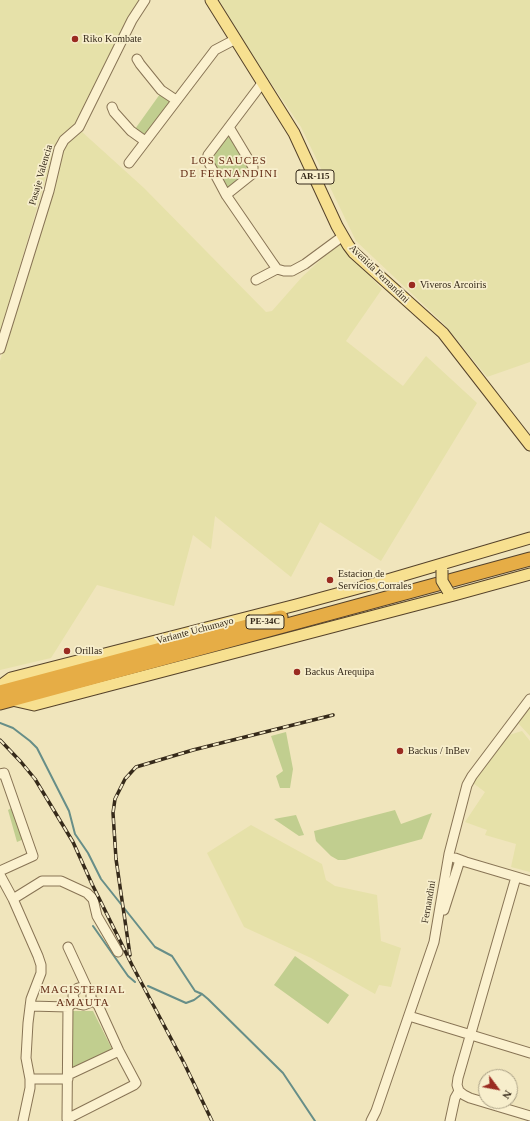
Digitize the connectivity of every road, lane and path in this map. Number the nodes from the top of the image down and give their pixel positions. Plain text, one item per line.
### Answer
1 (145, 0) edge
2 (211, 0) edge
3 (236, 39) junction
4 (137, 59) dead end
5 (263, 82) junction
6 (176, 100) junction
7 (112, 107) dead end
8 (229, 127) junction
9 (145, 141) junction
10 (129, 163) dead end
11 (226, 195) junction
12 (342, 236) junction
13 (278, 268) junction
14 (256, 280) dead end
15 (0, 349) edge
16 (530, 444) edge
17 (530, 538) edge
18 (530, 550) edge
19 (530, 559) edge
20 (443, 566) junction
21 (530, 574) edge
22 (451, 593) junction
23 (0, 686) edge
24 (0, 692) edge
25 (530, 700) edge
26 (6, 701) edge
27 (0, 774) edge
28 (449, 854) junction
29 (460, 860) junction
30 (0, 871) edge
31 (0, 875) edge
32 (516, 877) junction
33 (530, 881) edge
34 (13, 899) junction
35 (434, 942) junction
36 (68, 947) dead end
37 (118, 952) dead end
38 (87, 988) junction
39 (91, 999) junction
40 (72, 1004) junction
41 (30, 1006) junction
42 (409, 1016) junction
43 (471, 1034) junction
44 (119, 1051) junction
45 (530, 1052) edge
46 (68, 1077) junction
47 (30, 1079) junction
48 (459, 1091) junction
49 (530, 1116) edge
50 (23, 1121) edge
51 (371, 1121) edge
52 (450, 1121) edge

1 - 15 street, Pasaje Valencia
2 - 3 main road, Avenida Fernandini / AR-115
3 - 5 main road, Avenida Fernandini / AR-115
3 - 6 street
4 - 6 street
5 - 8 street
5 - 12 main road, Avenida Fernandini / AR-115
6 - 9 street
7 - 9 street
8 - 11 street
8 - 11 street
9 - 10 street
11 - 13 street
12 - 13 street
12 - 16 main road, Avenida Fernandini / AR-115
13 - 14 street
17 - 20 main road, Variante Uchumayo
18 - 24 highway, Variante Uchumayo / PE-34C
19 - 26 highway, Variante Uchumayo / PE-34C
20 - 22 main road, bridge
20 - 23 main road, Variante Uchumayo
21 - 22 main road, Variante Uchumayo
22 - 26 main road, Variante Uchumayo
25 - 28 street, Fernandini
27 - 30 street
28 - 29 street
28 - 35 street, Fernandini
29 - 32 street
29 - 35 street
31 - 34 street
32 - 33 street
32 - 43 street
34 - 37 street
34 - 41 street
35 - 42 street, Fernandini
36 - 38 street
38 - 39 street
38 - 40 street
39 - 40 street
39 - 44 street
40 - 41 street
40 - 46 street
41 - 47 street
42 - 43 street
42 - 51 street, Fernandini
43 - 45 street
43 - 48 street
44 - 46 street
44 - 46 street
46 - 47 street
47 - 50 street
48 - 49 street
48 - 52 street

